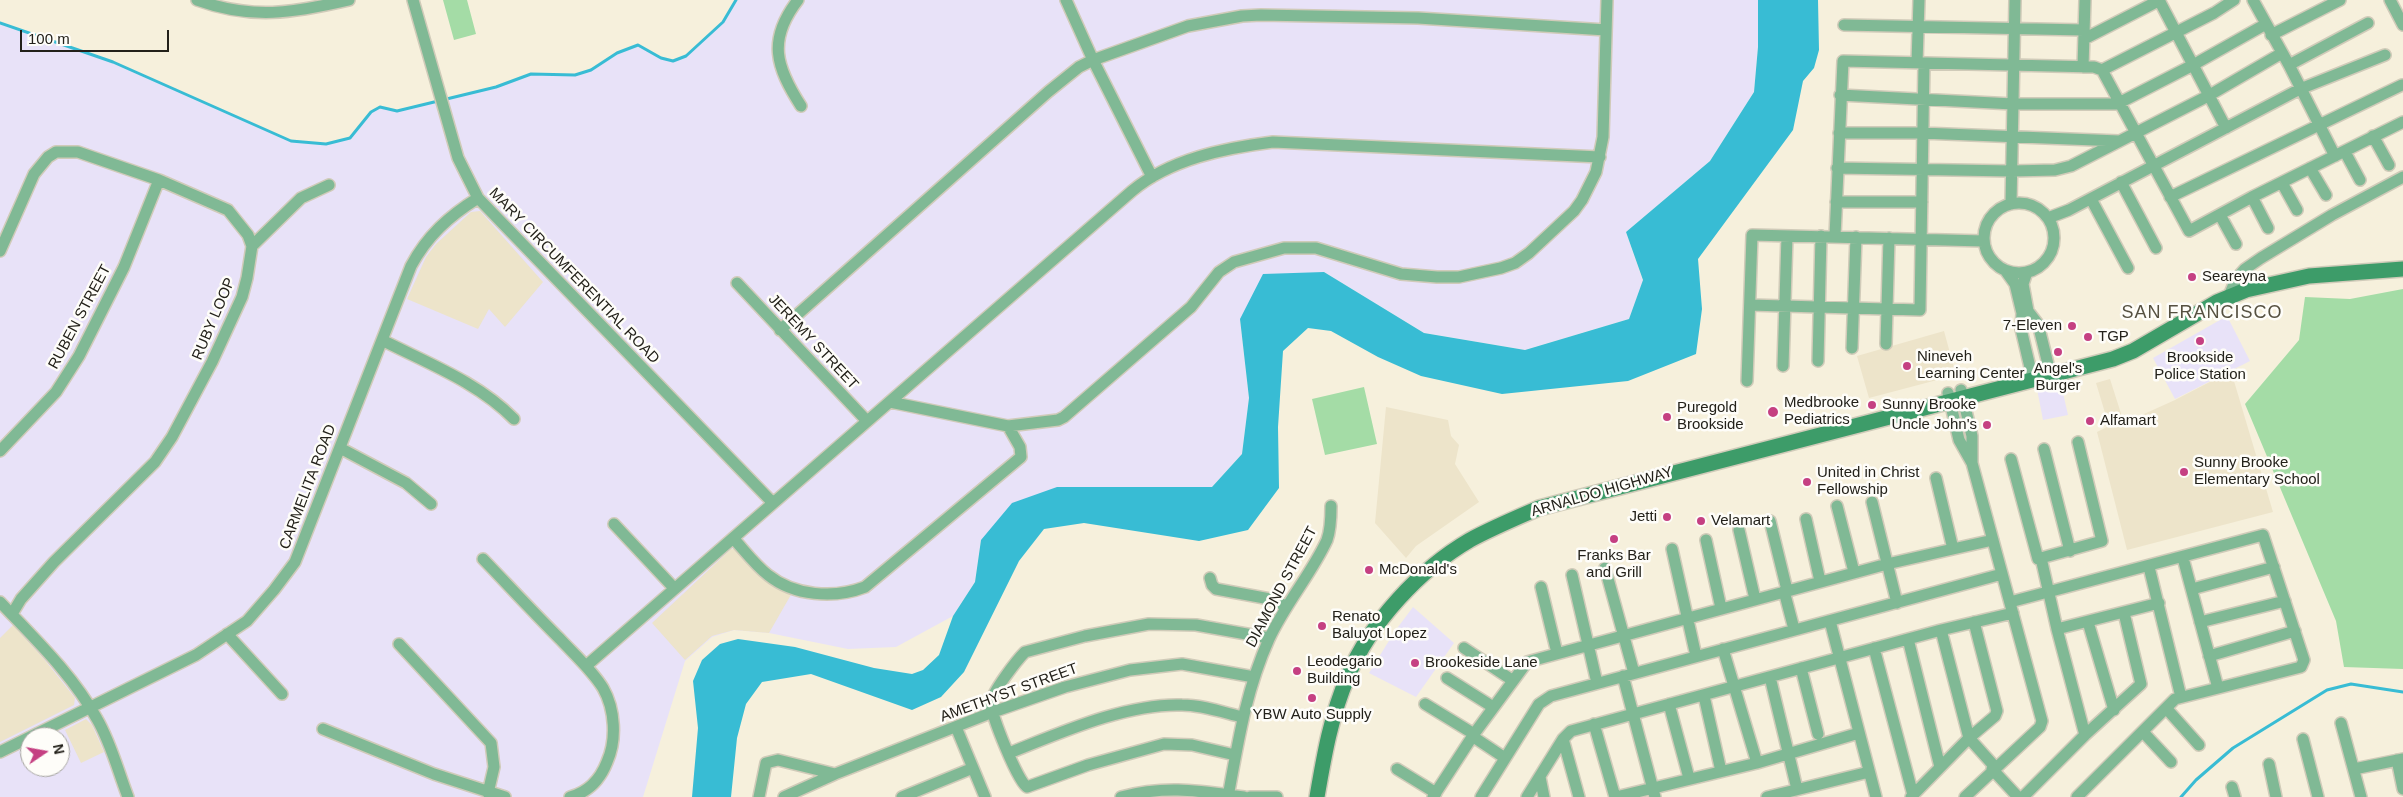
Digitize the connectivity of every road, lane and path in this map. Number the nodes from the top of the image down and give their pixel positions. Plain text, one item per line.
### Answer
1 (196, 0) edge
2 (349, 0) edge
3 (412, 0) edge
4 (798, 0) edge
5 (1066, 0) edge
6 (1607, 0) edge
7 (1918, 0) edge
8 (2015, 0) edge
9 (2085, 0) edge
10 (2159, 0) edge
11 (2234, 0) edge
12 (2340, 0) edge
13 (2390, 0) edge
14 (2255, 1) edge
15 (2368, 23) dead end
16 (2266, 24) junction
17 (1844, 25) dead end
18 (2403, 25) edge
19 (1918, 28) junction
20 (2014, 29) junction
21 (1606, 30) junction
22 (2176, 33) junction
23 (2084, 34) junction
24 (2271, 35) junction
25 (2282, 53) junction
26 (2385, 55) dead end
27 (1093, 60) junction
28 (1921, 63) junction
29 (2193, 65) junction
30 (2289, 65) junction
31 (2014, 66) junction
32 (2083, 67) junction
33 (2102, 70) junction
34 (2402, 85) edge
35 (2300, 89) junction
36 (1840, 95) junction
37 (2208, 96) junction
38 (1923, 98) junction
39 (2013, 104) junction
40 (2120, 104) junction
41 (801, 106) dead end
42 (2403, 122) edge
43 (2319, 125) junction
44 (2226, 128) junction
45 (2136, 132) junction
46 (1839, 133) junction
47 (1922, 133) junction
48 (2012, 136) junction
49 (2373, 136) junction
50 (2121, 141) junction
51 (2340, 154) junction
52 (1600, 157) junction
53 (2154, 165) junction
54 (2389, 165) dead end
55 (1837, 168) junction
56 (2310, 168) junction
57 (1922, 169) junction
58 (2012, 171) junction
59 (1152, 177) junction
60 (2403, 177) edge
61 (159, 180) junction
62 (2360, 180) dead end
63 (2121, 182) junction
64 (2282, 183) junction
65 (329, 185) dead end
66 (2326, 195) dead end
67 (2252, 196) junction
68 (2170, 197) junction
69 (478, 198) junction
70 (2091, 199) junction
71 (1836, 202) junction
72 (1922, 202) junction
73 (2012, 204) junction
74 (2297, 210) dead end
75 (2220, 215) junction
76 (2048, 218) junction
77 (2268, 228) dead end
78 (1787, 236) junction
79 (1821, 236) junction
80 (1835, 236) junction
81 (1856, 237) junction
82 (1889, 238) junction
83 (1921, 239) junction
84 (1984, 241) junction
85 (2236, 244) dead end
86 (252, 246) junction
87 (2156, 248) dead end
88 (0, 251) edge
89 (2128, 268) dead end
90 (2403, 269) edge
91 (2004, 270) junction
92 (2027, 272) junction
93 (737, 284) dead end
94 (2223, 299) junction
95 (1750, 305) junction
96 (1784, 307) junction
97 (1818, 308) junction
98 (1853, 308) junction
99 (1887, 309) junction
100 (780, 330) junction
101 (382, 340) junction
102 (1886, 344) dead end
103 (1852, 348) dead end
104 (1818, 361) dead end
105 (1783, 366) dead end
106 (2050, 372) junction
107 (2032, 376) junction
108 (1748, 381) dead end
109 (1955, 396) junction
110 (890, 402) junction
111 (514, 419) dead end
112 (867, 421) junction
113 (1008, 426) junction
114 (2078, 442) dead end
115 (340, 448) junction
116 (2044, 449) dead end
117 (0, 451) edge
118 (2011, 459) dead end
119 (1936, 478) dead end
120 (1872, 502) dead end
121 (773, 503) junction
122 (431, 504) dead end
123 (1331, 506) dead end
124 (1837, 506) dead end
125 (1806, 518) dead end
126 (1770, 521) dead end
127 (614, 524) dead end
128 (1738, 530) dead end
129 (733, 538) junction
130 (1706, 540) dead end
131 (1993, 540) junction
132 (1672, 549) dead end
133 (1953, 549) junction
134 (2070, 550) junction
135 (2041, 558) junction
136 (2184, 558) junction
137 (484, 559) dead end
138 (1887, 564) junction
139 (2149, 567) junction
140 (1605, 568) dead end
141 (2274, 568) junction
142 (1854, 572) junction
143 (2002, 574) junction
144 (1572, 575) dead end
145 (1210, 578) dead end
146 (1820, 581) junction
147 (1541, 587) dead end
148 (674, 588) junction
149 (2192, 588) junction
150 (1786, 591) junction
151 (2049, 593) junction
152 (1755, 598) junction
153 (2285, 601) junction
154 (0, 602) edge
155 (1897, 603) junction
156 (2158, 603) junction
157 (1286, 606) junction
158 (1721, 608) junction
159 (2011, 608) junction
160 (2124, 613) junction
161 (12, 614) junction
162 (1688, 616) junction
163 (1830, 621) junction
164 (1974, 622) junction
165 (2088, 622) junction
166 (2200, 622) junction
167 (1794, 629) junction
168 (1940, 630) junction
169 (2057, 630) junction
170 (2295, 631) junction
171 (228, 634) junction
172 (1624, 635) junction
173 (1270, 638) junction
174 (1908, 639) junction
175 (399, 644) dead end
176 (1589, 644) junction
177 (1464, 648) dead end
178 (1874, 648) junction
179 (1723, 649) junction
180 (1557, 653) junction
181 (1696, 656) junction
182 (2209, 656) junction
183 (1839, 658) junction
184 (586, 666) junction
185 (1801, 668) junction
186 (1628, 675) junction
187 (1254, 677) junction
188 (1770, 677) junction
189 (1448, 678) dead end
190 (1512, 680) junction
191 (1597, 683) junction
192 (1734, 688) junction
193 (2218, 688) junction
194 (282, 694) dead end
195 (1704, 696) junction
196 (2181, 697) junction
197 (1425, 704) dead end
198 (1669, 704) junction
199 (90, 707) junction
200 (1493, 707) junction
201 (2166, 708) junction
202 (2114, 710) junction
203 (993, 712) junction
204 (1633, 714) junction
205 (1242, 717) junction
206 (2341, 723) dead end
207 (1594, 724) junction
208 (956, 727) junction
209 (323, 729) dead end
210 (2143, 732) junction
211 (1859, 733) junction
212 (1818, 734) dead end
213 (1473, 735) junction
214 (2086, 735) junction
215 (1969, 738) junction
216 (1563, 739) junction
217 (2303, 739) dead end
218 (2199, 745) dead end
219 (0, 752) edge
220 (1009, 753) junction
221 (1235, 754) junction
222 (1789, 754) junction
223 (1505, 758) junction
224 (2400, 759) edge
225 (2171, 762) dead end
226 (1757, 763) junction
227 (2269, 764) dead end
228 (1940, 767) junction
229 (973, 768) junction
230 (1994, 768) junction
231 (1397, 769) dead end
232 (2354, 769) junction
233 (1721, 771) junction
234 (1869, 772) junction
235 (835, 774) junction
236 (1540, 777) junction
237 (1689, 778) junction
238 (1797, 789) junction
239 (2403, 790) edge
240 (1654, 792) edge
241 (488, 793) junction
242 (1435, 795) edge
243 (1228, 796) edge
244 (1912, 796) edge
245 (128, 797) edge
246 (505, 797) edge
247 (570, 797) edge
248 (759, 797) edge
249 (784, 797) edge
250 (902, 797) edge
251 (985, 797) edge
252 (1121, 797) edge
253 (1244, 797) edge
254 (1250, 797) edge
255 (1277, 797) edge
256 (1317, 797) edge
257 (1481, 797) edge
258 (1527, 797) edge
259 (1544, 797) edge
260 (1579, 797) edge
261 (1616, 797) edge
262 (1767, 797) edge
263 (1876, 797) edge
264 (1965, 797) edge
265 (2018, 797) edge
266 (2023, 797) edge
267 (2077, 797) edge
268 (2276, 797) edge
269 (2318, 797) edge
270 (2361, 797) edge

1 - 2 street
3 - 69 street, MARY CIRCUMFERENTIAL ROAD
4 - 41 street
5 - 27 street
6 - 21 street
7 - 19 street
8 - 20 street
9 - 23 street
10 - 22 street
10 - 23 street
11 - 22 street
12 - 24 street
13 - 18 street
14 - 16 street
15 - 30 street
16 - 24 street
16 - 29 street
17 - 19 street
19 - 20 street
19 - 28 street
20 - 23 street
20 - 31 street
21 - 27 street
21 - 52 street
22 - 29 street
22 - 33 street
23 - 32 street
24 - 25 street
25 - 30 street
25 - 37 street
26 - 35 street
27 - 59 street
27 - 100 street
28 - 31 street
28 - 36 street
28 - 38 street
29 - 37 street
29 - 40 street
30 - 35 street
31 - 32 street
31 - 39 street
32 - 33 street
33 - 40 street
34 - 43 street
35 - 43 street
35 - 44 street
36 - 38 street
36 - 46 street
37 - 44 street
37 - 45 street
38 - 39 street
38 - 47 street
39 - 40 street
39 - 48 street
40 - 45 street
42 - 49 street
43 - 51 street
43 - 68 street
44 - 53 street
45 - 50 street
45 - 53 street
46 - 47 street
46 - 55 street
47 - 48 street
47 - 57 street
48 - 50 street
48 - 58 street
49 - 51 street
49 - 54 street
50 - 58 street
51 - 56 street
51 - 62 street
52 - 59 street
52 - 113 street
53 - 63 street
53 - 68 street
55 - 57 street
55 - 71 street
56 - 64 street
56 - 66 street
57 - 58 street
57 - 72 street
58 - 73 street
59 - 110 street
60 - 94 street
61 - 86 street
61 - 88 street
61 - 117 street, RUBEN STREET
63 - 70 street
63 - 87 street
64 - 67 street
64 - 74 street
65 - 86 street
67 - 75 street
67 - 77 street
68 - 75 street
69 - 101 street, CARMELITA ROAD
69 - 121 street, MARY CIRCUMFERENTIAL ROAD
70 - 76 street
70 - 89 street
71 - 72 street
71 - 80 street
72 - 83 street
73 - 76 street
73 - 84 street
75 - 85 street
76 - 92 street
78 - 79 street
78 - 95 street
78 - 96 street
79 - 80 street
79 - 97 street
80 - 81 street
81 - 82 street
81 - 98 street
82 - 83 street
82 - 99 street
83 - 84 street
83 - 99 street
84 - 91 street
86 - 161 street, RUBY LOOP
90 - 94 main road, ARNALDO HIGHWAY
91 - 92 street
91 - 107 street
92 - 106 street
93 - 100 street, JEREMY STREET
94 - 106 main road, ARNALDO HIGHWAY
95 - 96 street
95 - 108 street
96 - 97 street
96 - 105 street
97 - 98 street
97 - 104 street
98 - 99 street
98 - 103 street
99 - 102 street
100 - 112 street, JEREMY STREET
101 - 111 street
101 - 115 street, CARMELITA ROAD
106 - 107 main road, ARNALDO HIGHWAY
107 - 109 main road, ARNALDO HIGHWAY
109 - 131 street
109 - 256 main road, ARNALDO HIGHWAY
110 - 112 street
110 - 113 street
112 - 121 street
113 - 129 street
114 - 134 street
115 - 122 street
115 - 171 street, CARMELITA ROAD
116 - 134 street
118 - 135 street
119 - 133 street
120 - 138 street
121 - 129 street
123 - 157 street, DIAMOND STREET
124 - 142 street
125 - 146 street
126 - 150 street
127 - 148 street
128 - 152 street
129 - 148 street
130 - 158 street
131 - 133 street
131 - 143 street
132 - 162 street
133 - 138 street
134 - 135 street
135 - 151 street
136 - 139 street
136 - 141 street
136 - 149 street
137 - 184 street
138 - 142 street
138 - 155 street
139 - 151 street
139 - 156 street
140 - 172 street
141 - 149 street
141 - 153 street
142 - 146 street
143 - 155 street
143 - 159 street
144 - 176 street
145 - 157 street
146 - 150 street
147 - 180 street
148 - 184 street
149 - 166 street
150 - 152 street
150 - 167 street
151 - 159 street
151 - 169 street
152 - 158 street
153 - 166 street
153 - 170 street
154 - 161 street
155 - 163 street
156 - 160 street
156 - 196 street
157 - 173 street, DIAMOND STREET
158 - 162 street
159 - 164 street
159 - 230 street
160 - 165 street
160 - 202 street
161 - 199 street
162 - 172 street
162 - 181 street
163 - 167 street
163 - 183 street
164 - 168 street
164 - 215 street
165 - 169 street
165 - 202 street
166 - 182 street
167 - 179 street
168 - 174 street
168 - 215 street
169 - 214 street
170 - 182 street
170 - 193 street
171 - 194 street
171 - 199 street, CARMELITA ROAD
172 - 176 street
172 - 186 street
173 - 187 street, DIAMOND STREET
173 - 203 street
174 - 178 street
174 - 228 street
175 - 241 street
176 - 180 street
176 - 191 street
177 - 190 street
178 - 183 street
178 - 244 street
179 - 181 street
179 - 192 street
180 - 190 street
181 - 186 street
182 - 193 street
183 - 185 street
183 - 211 street
184 - 247 street
185 - 188 street
185 - 212 street
186 - 191 street
186 - 204 street
187 - 203 street, AMETHYST STREET
187 - 205 street, DIAMOND STREET
188 - 192 street
188 - 222 street
189 - 200 street
190 - 200 street
191 - 223 street
192 - 195 street
192 - 226 street
193 - 196 street
195 - 198 street
195 - 233 street
196 - 201 street
197 - 213 street
198 - 204 street
198 - 237 street
199 - 219 street, CARMELITA ROAD
199 - 245 street
200 - 213 street
201 - 210 street
201 - 218 street
202 - 214 street
203 - 208 street, AMETHYST STREET
203 - 220 street
204 - 207 street
204 - 240 street
205 - 220 street
205 - 221 street, DIAMOND STREET
206 - 232 street
207 - 216 street
207 - 261 street
208 - 229 street
208 - 235 street, AMETHYST STREET
209 - 241 street
210 - 225 street
210 - 267 street
211 - 222 street
211 - 234 street
213 - 223 street
213 - 242 street
214 - 266 street
215 - 228 street
215 - 230 street
216 - 236 street
216 - 260 street
217 - 269 street
220 - 221 street
221 - 243 street, DIAMOND STREET
222 - 226 street
222 - 238 street
223 - 257 street
224 - 232 street
224 - 239 street
226 - 233 street
227 - 268 street
228 - 244 street
229 - 250 street
229 - 251 street
230 - 264 street
230 - 265 street
231 - 242 street
232 - 270 street
233 - 237 street
234 - 238 street
234 - 263 street
235 - 248 street
235 - 249 street, AMETHYST STREET
236 - 258 street
236 - 259 street
237 - 240 street
238 - 262 street
240 - 261 street
241 - 246 street
243 - 252 street
243 - 253 street
254 - 255 street

